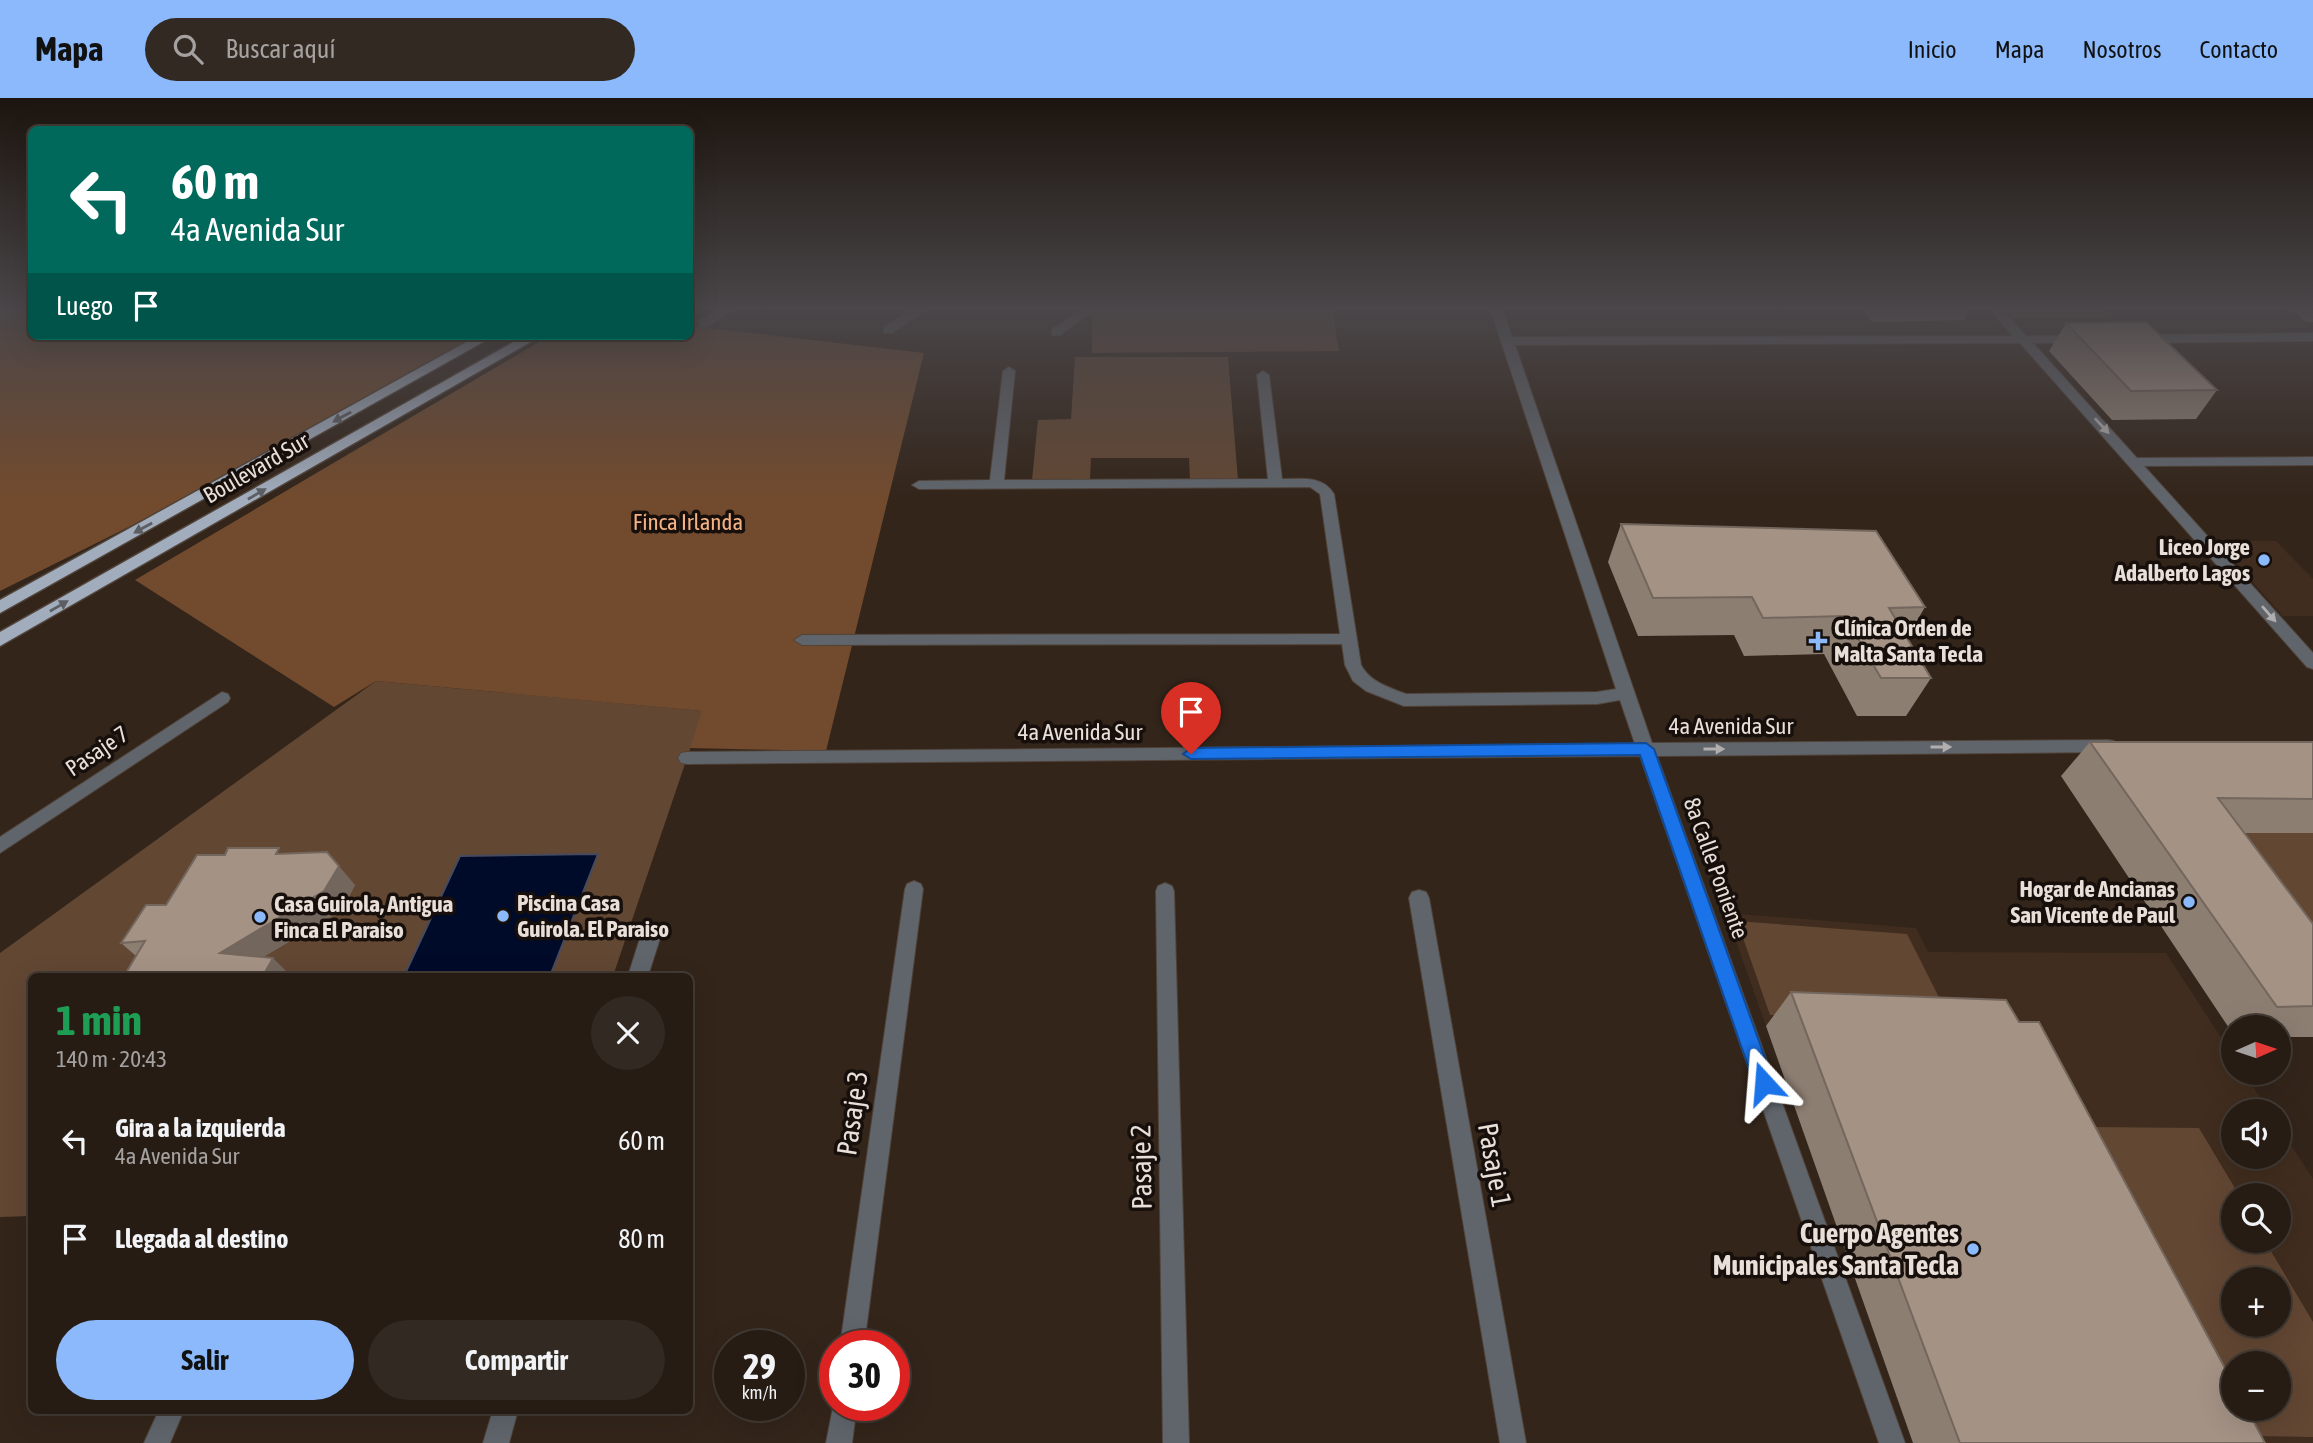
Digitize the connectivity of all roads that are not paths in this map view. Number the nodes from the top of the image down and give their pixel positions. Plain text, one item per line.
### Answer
1 (1009, 370) dead end
2 (425, 371) edge
3 (473, 371) edge
4 (1518, 371) edge
5 (2051, 371) edge
6 (1264, 375) dead end
7 (2313, 461) edge
8 (2136, 462) junction
9 (1275, 483) junction
10 (919, 485) dead end
11 (996, 485) junction
12 (0, 607) edge
13 (1349, 639) junction
14 (0, 640) edge
15 (802, 640) dead end
16 (2313, 663) edge
17 (1626, 693) junction
18 (222, 698) dead end
19 (2132, 745) edge
20 (1646, 749) junction
21 (687, 758) dead end
22 (0, 846) edge
23 (914, 889) dead end
24 (1165, 891) dead end
25 (1419, 898) dead end
26 (652, 932) dead end
27 (639, 973) edge
28 (854, 1330) edge
29 (170, 1414) edge
30 (505, 1414) edge
31 (842, 1421) edge
32 (157, 1443) edge
33 (496, 1443) edge
34 (839, 1443) edge
35 (1176, 1443) edge
36 (1513, 1443) edge
37 (1892, 1443) edge

1 - 11 street
2 -> 12 highway, Boulevard Sur
14 -> 3 highway, Boulevard Sur
4 - 17 street, 8a Calle Poniente
5 -> 8 street
6 - 9 street
7 - 8 street
8 -> 16 street
9 - 11 street
9 - 13 street
10 - 11 street
13 - 15 street
13 - 17 street
17 - 20 street, 8a Calle Poniente
18 - 22 street, Pasaje 7
20 -> 19 street, 4a Avenida Sur
20 - 21 street, 4a Avenida Sur
20 - 37 street, 8a Calle Poniente
23 - 28 street, Pasaje 3
24 - 35 street, Pasaje 2
25 - 36 street, Pasaje 1
26 - 27 street
29 - 32 street
30 - 33 street
31 - 34 street

